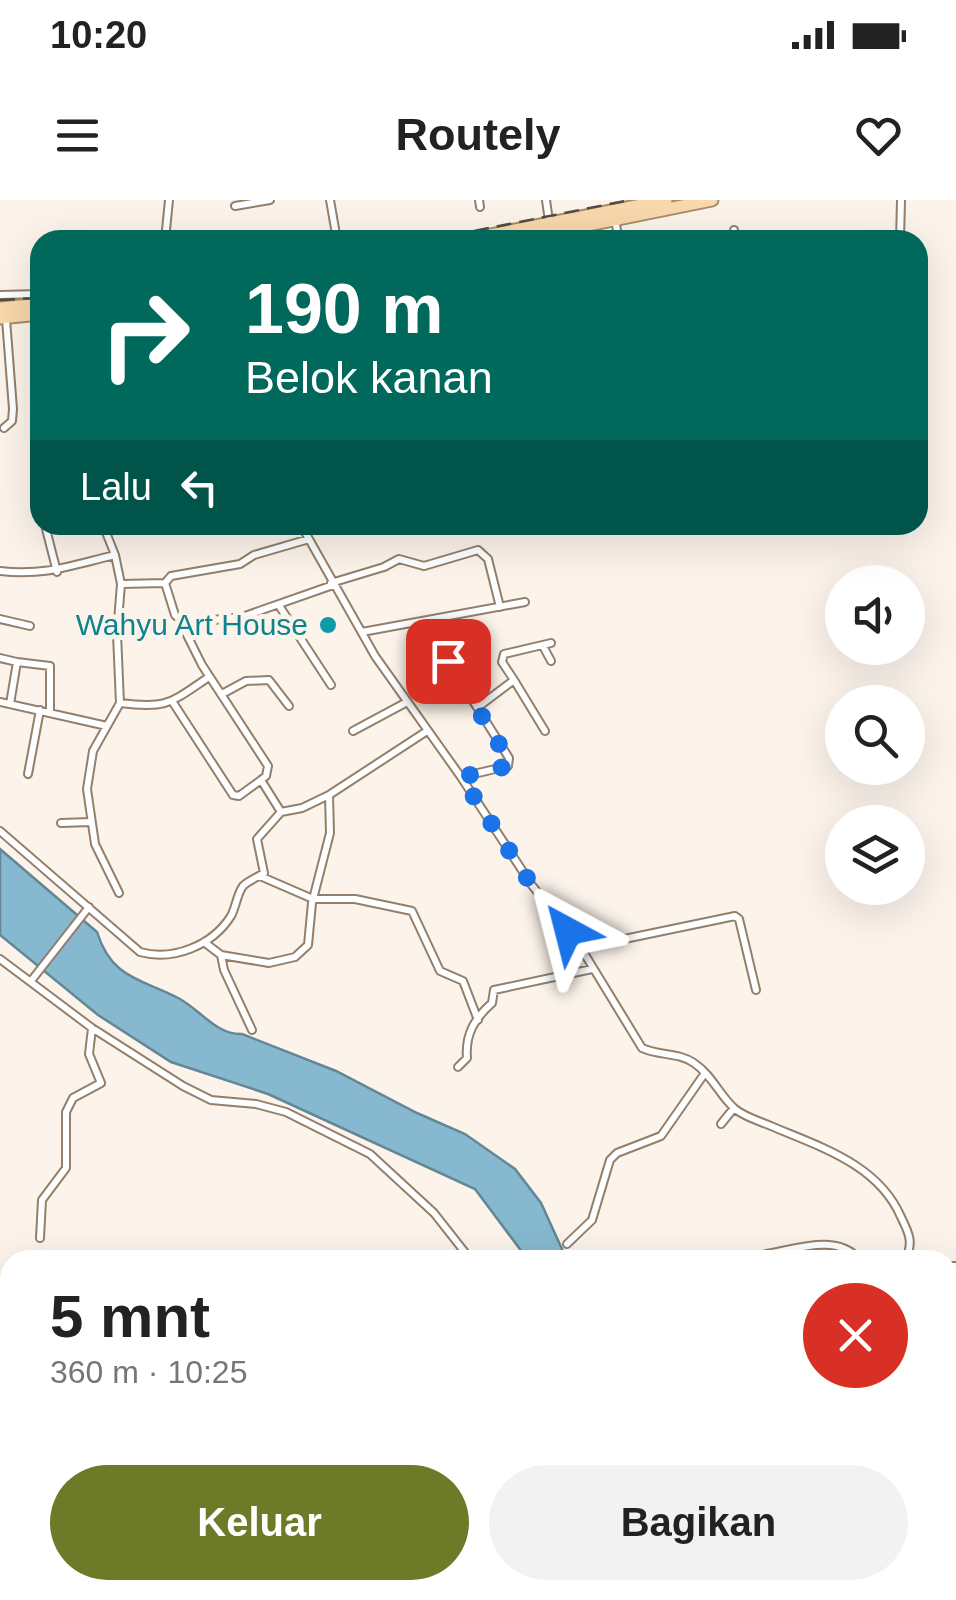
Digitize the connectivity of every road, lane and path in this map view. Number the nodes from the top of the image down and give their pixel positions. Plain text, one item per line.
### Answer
1 (169, 200) edge
2 (270, 200) edge
3 (330, 200) edge
4 (546, 200) edge
5 (666, 200) edge
6 (712, 200) edge
7 (901, 200) edge
8 (259, 201) edge
9 (236, 206) dead end
10 (615, 220) junction
11 (550, 223) junction
12 (166, 230) edge
13 (335, 230) edge
14 (532, 230) edge
15 (555, 230) edge
16 (617, 230) edge
17 (900, 230) edge
18 (30, 294) edge
19 (0, 295) edge
20 (30, 307) edge
21 (30, 314) edge
22 (2, 315) edge
23 (12, 392) junction
24 (0, 393) edge
25 (4, 428) dead end
26 (48, 535) edge
27 (107, 535) edge
28 (306, 535) edge
29 (309, 540) junction
30 (115, 555) junction
31 (0, 571) edge
32 (57, 572) junction
33 (166, 583) junction
34 (121, 584) junction
35 (332, 584) junction
36 (526, 602) dead end
37 (280, 606) junction
38 (500, 607) junction
39 (0, 619) edge
40 (184, 623) junction
41 (424, 623) junction
42 (30, 626) dead end
43 (362, 632) junction
44 (0, 658) edge
45 (551, 661) dead end
46 (17, 662) junction
47 (210, 677) junction
48 (514, 680) junction
49 (331, 685) dead end
50 (222, 694) junction
51 (172, 701) junction
52 (0, 702) edge
53 (120, 702) junction
54 (408, 702) junction
55 (10, 704) junction
56 (290, 706) dead end
57 (478, 707) junction
58 (40, 710) junction
59 (50, 712) junction
60 (106, 726) junction
61 (352, 731) dead end
62 (427, 731) junction
63 (545, 731) dead end
64 (28, 774) dead end
65 (461, 777) junction
66 (261, 780) junction
67 (329, 795) junction
68 (281, 812) junction
69 (62, 822) dead end
70 (91, 822) junction
71 (0, 831) edge
72 (260, 876) junction
73 (119, 893) dead end
74 (313, 899) junction
75 (87, 909) junction
76 (204, 942) junction
77 (581, 948) junction
78 (221, 955) junction
79 (0, 959) edge
80 (592, 969) junction
81 (32, 979) junction
82 (756, 990) dead end
83 (478, 1020) junction
84 (92, 1028) junction
85 (252, 1030) dead end
86 (458, 1067) dead end
87 (705, 1073) junction
88 (734, 1108) junction
89 (721, 1124) dead end
90 (40, 1238) dead end
91 (567, 1244) dead end
92 (463, 1250) edge
93 (791, 1250) edge
94 (849, 1250) edge
95 (908, 1250) edge

1 - 12 street
2 - 8 street
3 - 13 street
4 - 11 street
5 - 11 highway
6 - 10 highway
7 - 17 street
8 - 9 street
10 - 15 highway
10 - 16 street
11 - 14 highway
18 - 19 street
20 - 22 highway
21 - 22 highway
22 - 23 street
23 - 24 street
23 - 25 street
26 - 32 street
27 - 30 street
28 - 29 street
29 - 33 street
29 - 35 street
30 - 32 street
30 - 34 street
31 - 32 street
33 - 34 street
33 - 40 street
34 - 53 street
35 - 37 street
35 - 38 street
35 - 43 street
36 - 38 street
37 - 40 street
37 - 49 street
38 - 41 street
39 - 42 street
40 - 47 street
41 - 43 street
41 - 57 street
43 - 54 street
44 - 46 street
45 - 48 street
46 - 55 street
46 - 59 street
47 - 50 street
47 - 51 street
48 - 57 street
48 - 63 street
50 - 56 street
50 - 66 street
51 - 53 street
51 - 66 street
52 - 55 street
53 - 60 street
54 - 61 street
54 - 62 street
55 - 58 street
57 - 65 street
58 - 59 street
58 - 64 street
59 - 60 street
60 - 70 street
62 - 65 street
62 - 67 street
65 - 77 street
66 - 68 street
67 - 68 street
67 - 74 street
68 - 72 street
69 - 70 street
70 - 73 street
71 - 75 street
72 - 74 street
72 - 76 street
74 - 78 street
74 - 83 street
75 - 76 street
75 - 81 street
76 - 78 street
77 - 80 street
77 - 82 street
78 - 85 street
79 - 81 street
80 - 83 street
80 - 87 street
81 - 84 street
83 - 86 street
84 - 90 street
84 - 92 street
87 - 88 street
87 - 91 street
88 - 89 street
88 - 95 street
93 - 94 street

